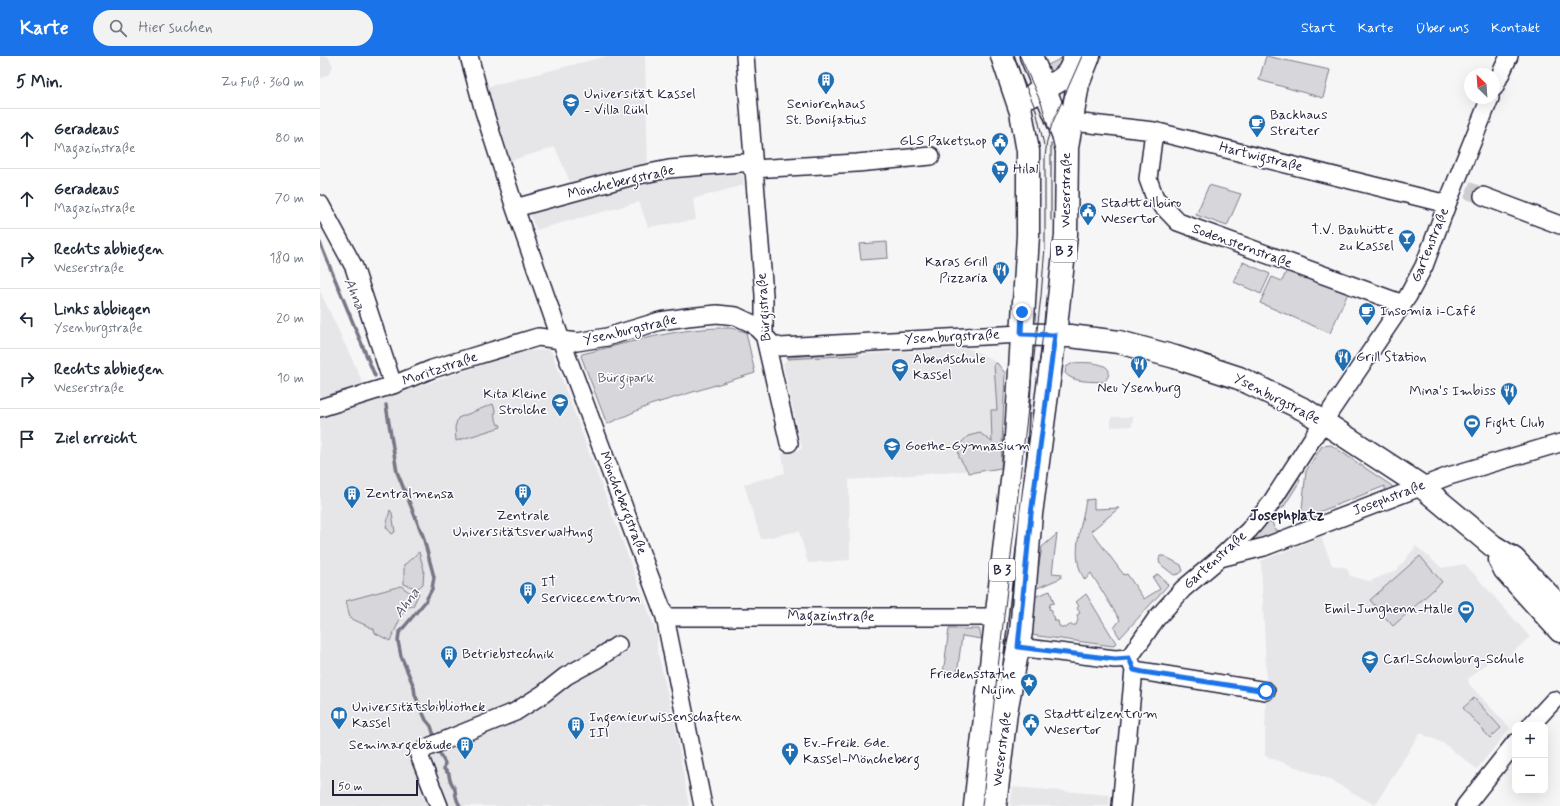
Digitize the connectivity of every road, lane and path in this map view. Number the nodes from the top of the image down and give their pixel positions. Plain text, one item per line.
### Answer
1 (469, 56) edge
2 (745, 56) edge
3 (1002, 56) edge
4 (1031, 56) edge
5 (1076, 56) edge
6 (1089, 56) edge
7 (1509, 56) edge
8 (1500, 75) edge
9 (1044, 88) junction
10 (1488, 104) edge
11 (1021, 112) junction
12 (1065, 122) junction
13 (1154, 131) junction
14 (931, 156) dead end
15 (752, 165) junction
16 (1483, 196) tunnel mouth
17 (320, 204) edge
18 (1447, 204) junction
19 (515, 208) junction
20 (1560, 225) edge
21 (1403, 304) junction
22 (764, 334) junction
23 (1021, 334) junction
24 (1055, 335) junction
25 (561, 340) junction
26 (393, 385) junction
27 (320, 408) edge
28 (1323, 422) junction
29 (789, 443) dead end
30 (1560, 443) edge
31 (1421, 486) junction
32 (1493, 546) junction
33 (1220, 558) junction
34 (1560, 607) edge
35 (665, 617) junction
36 (996, 617) junction
37 (1560, 631) edge
38 (618, 645) dead end
39 (1018, 647) junction
40 (1132, 664) junction
41 (1266, 691) dead end
42 (1554, 700) dead end
43 (1534, 722) edge
44 (1512, 747) edge
45 (439, 806) edge
46 (703, 806) edge
47 (975, 806) edge
48 (996, 806) edge
49 (1121, 806) edge
50 (1464, 806) edge

1 - 19 street, Mönchebergstraße
2 - 15 street, Bürgistraße
3 - 11 main road, B 3
4 - 9 main road, B 3
5 - 9 main road
6 - 12 main road
7 - 8 street
9 - 11 main road
9 - 12 main road, B 3
10 - 18 street, Gartenstraße
11 - 23 main road, Weserstraße / B 3
12 - 13 street, Hartwigstraße
12 - 24 main road, Weserstraße / B 3
13 - 18 street, Hartwigstraße
13 - 21 street, Sodensternstraße
14 - 15 street
15 - 19 street, Mönchebergstraße
15 - 22 street, Bürgistraße
16 - 20 street
17 - 26 street
18 - 21 street, Gartenstraße
19 - 25 street, Mönchebergstraße
21 - 28 street, Gartenstraße
22 - 23 street, Ysenburgstraße
22 - 25 street, Ysenburgstraße
22 - 29 street, Bürgistraße
23 - 24 main road, Ysenburgstraße
23 - 36 main road, Weserstraße / B 3
24 - 28 main road, Ysenburgstraße
24 - 39 main road, Weserstraße / B 3
25 - 26 street, Moritzstraße
25 - 35 street, Mönchebergstraße
26 - 27 street, Moritzstraße
28 - 31 main road, Ysenburgstraße
28 - 33 street, Gartenstraße
30 - 31 street, Josephstraße
31 - 32 main road, Ysenburgstraße
31 - 33 street, Josephstraße
32 - 34 main road, Ysenburgstraße
32 - 37 main road, Ysenburgstraße
33 - 40 street, Gartenstraße
35 - 36 street, Magazinstraße
35 - 46 street, Mönchebergstraße
36 - 47 main road, Weserstraße / B 3
38 - 45 street
39 - 40 street
39 - 48 main road, Weserstraße / B 3
40 - 41 street
40 - 49 street, Gartenstraße
42 - 43 street
44 - 50 street

